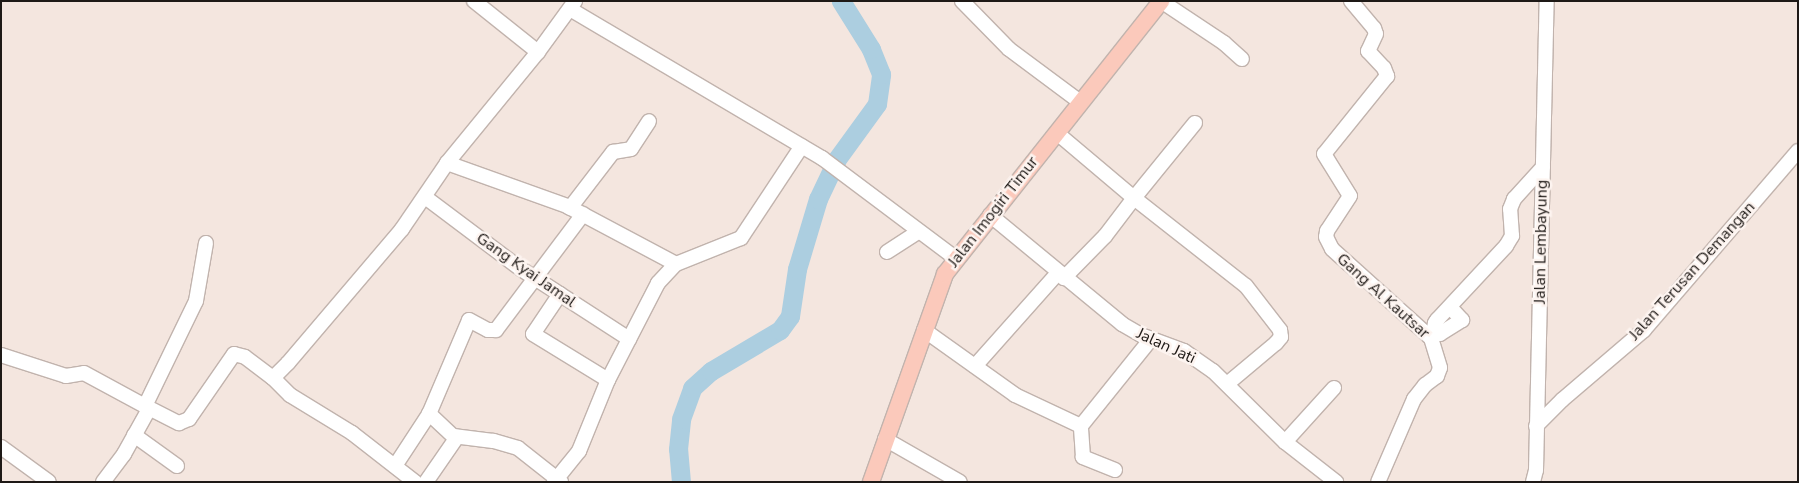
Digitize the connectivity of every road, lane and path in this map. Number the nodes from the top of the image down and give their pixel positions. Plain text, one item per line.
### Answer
1 (474, 1) edge
2 (962, 1) edge
3 (1161, 1) edge
4 (1350, 1) edge
5 (1547, 1) edge
6 (572, 5) edge
7 (538, 52) junction
8 (1242, 59) dead end
9 (1080, 102) junction
10 (649, 121) dead end
11 (1195, 124) dead end
12 (1057, 132) junction
13 (802, 146) junction
14 (1798, 151) edge
15 (446, 163) junction
16 (1543, 167) junction
17 (425, 197) junction
18 (1134, 198) junction
19 (577, 211) junction
20 (990, 215) junction
21 (919, 231) junction
22 (206, 243) dead end
23 (887, 252) dead end
24 (956, 258) junction
25 (676, 264) junction
26 (1061, 275) junction
27 (537, 279) junction
28 (560, 294) junction
29 (1450, 307) dead end
30 (924, 330) junction
31 (629, 339) junction
32 (1151, 339) junction
33 (1, 355) edge
34 (975, 366) junction
35 (273, 378) junction
36 (608, 380) junction
37 (1227, 384) junction
38 (1334, 388) dead end
39 (147, 407) junction
40 (429, 414) junction
41 (1081, 426) junction
42 (1536, 426) junction
43 (134, 435) junction
44 (457, 438) junction
45 (886, 439) junction
46 (1285, 442) junction
47 (1, 447) edge
48 (177, 466) dead end
49 (395, 466) junction
50 (1115, 470) dead end
51 (558, 481) edge
52 (49, 482) edge
53 (104, 482) edge
54 (415, 482) edge
55 (426, 482) edge
56 (871, 482) edge
57 (960, 482) edge
58 (1336, 482) edge
59 (1378, 482) edge
60 (1533, 482) edge

1 - 7 street
2 - 9 street
3 - 8 street
3 - 9 main road, Jalan Imogiri Timur
4 - 59 street, Gang Al Kautsar
5 - 16 street, Jalan Lembayung
6 - 7 street
6 - 13 street
7 - 15 street
9 - 12 main road, Jalan Imogiri Timur
10 - 19 street
11 - 18 street
12 - 18 street
12 - 20 main road, Jalan Imogiri Timur
13 - 21 street
13 - 25 street
14 - 42 street, Jalan Terusan Demangan
15 - 17 street
15 - 19 street
16 - 29 street
16 - 42 street, Jalan Lembayung
17 - 27 street, Gang Kyai Jamal
17 - 35 street
18 - 26 street
18 - 37 street
19 - 25 street
19 - 27 street
20 - 24 main road, Jalan Imogiri Timur
20 - 26 street, Jalan Jati
21 - 23 street
21 - 24 street
22 - 39 street
24 - 30 main road, Jalan Imogiri Timur
25 - 31 street
26 - 32 street, Jalan Jati
26 - 34 street
27 - 28 street, Gang Kyai Jamal
27 - 40 street
28 - 31 street, Gang Kyai Jamal
28 - 36 street
30 - 34 street
30 - 45 main road, Jalan Imogiri Timur
31 - 36 street
32 - 37 street, Jalan Jati
32 - 41 street
33 - 39 street
34 - 41 street
35 - 39 street
35 - 49 street
36 - 51 street
37 - 46 street, Jalan Jati
38 - 46 street
39 - 43 street
40 - 44 street
40 - 49 street
41 - 50 street
42 - 60 street, Jalan Lembayung
43 - 48 street
43 - 53 street
44 - 51 street
44 - 55 street
45 - 56 main road, Jalan Imogiri Timur
45 - 57 street
46 - 58 street, Jalan Jati
47 - 52 street
49 - 54 street

